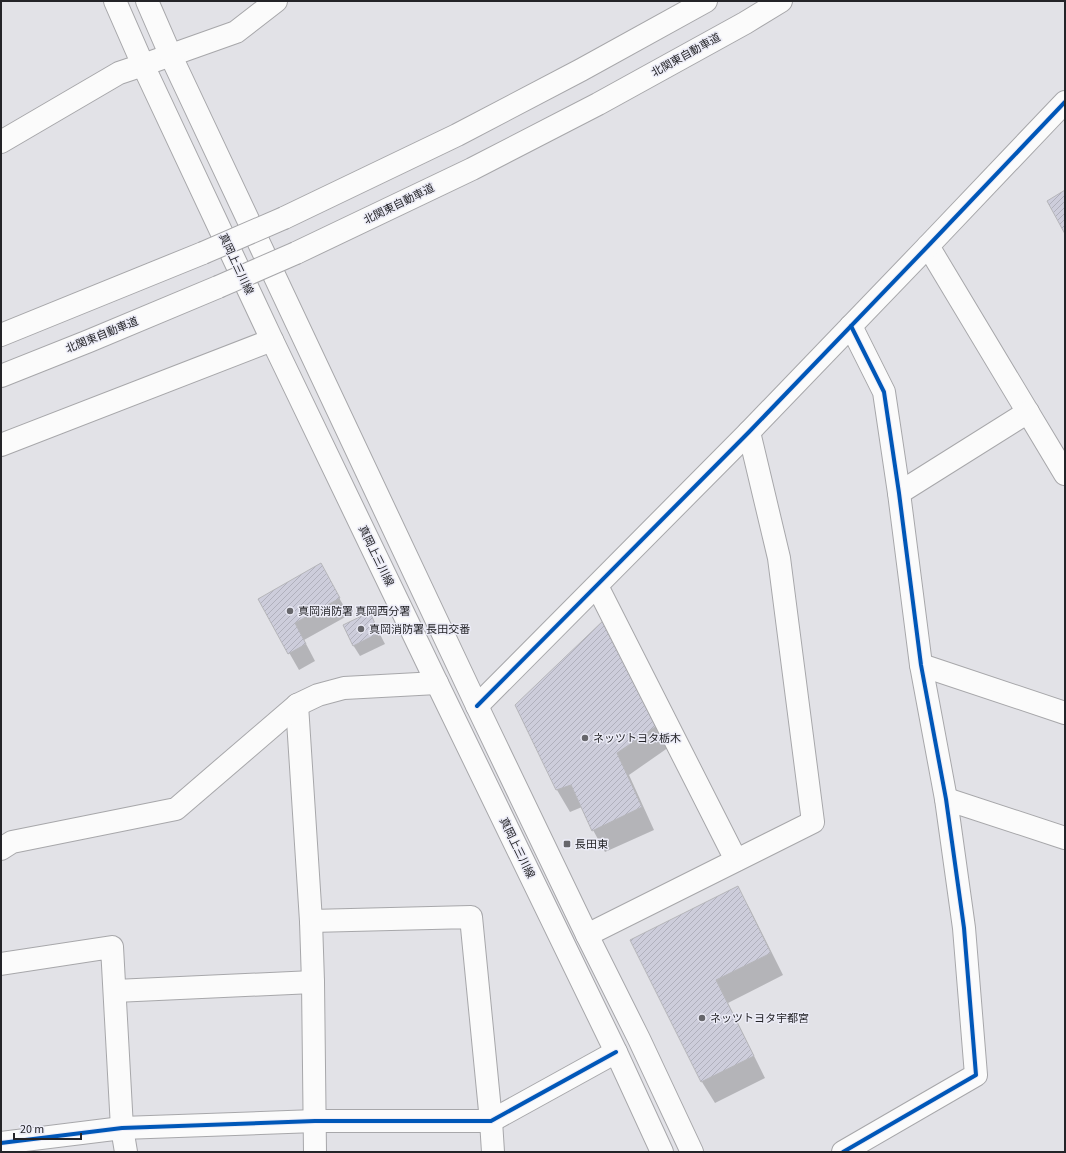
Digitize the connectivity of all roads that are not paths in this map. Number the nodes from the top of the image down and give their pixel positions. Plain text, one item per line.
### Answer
1 (115, 1) edge
2 (147, 1) edge
3 (276, 1) edge
4 (706, 1) edge
5 (781, 1) edge
6 (170, 54) junction
7 (143, 65) junction
8 (1065, 102) edge
9 (1, 142) edge
10 (928, 246) junction
11 (851, 326) junction
12 (1, 335) edge
13 (272, 340) junction
14 (1, 376) edge
15 (1028, 412) junction
16 (749, 432) junction
17 (1, 445) edge
18 (1065, 474) edge
19 (900, 493) junction
20 (597, 586) junction
21 (920, 664) junction
22 (437, 684) junction
23 (297, 705) junction
24 (477, 706) junction
25 (1065, 713) edge
26 (946, 799) junction
27 (1065, 838) edge
28 (1, 849) edge
29 (736, 860) junction
30 (311, 920) junction
31 (587, 935) junction
32 (1, 964) edge
33 (313, 982) junction
34 (115, 991) junction
35 (616, 1052) junction
36 (314, 1121) junction
37 (491, 1121) junction
38 (122, 1128) junction
39 (1, 1143) edge
40 (126, 1152) edge
41 (315, 1152) edge
42 (493, 1152) edge
43 (662, 1152) edge
44 (692, 1152) edge
45 (843, 1152) edge

1 - 7 main road, 真岡上三川線
2 - 6 main road
3 - 6 main road
4 - 12 main road, bridge
5 - 14 main road, 北関東自動車道, bridge
6 - 7 main road
6 - 24 main road
7 - 9 main road
7 - 13 main road, 真岡上三川線
8 - 10 main road
10 - 11 main road
10 - 15 main road
11 - 16 main road
11 - 19 main road
13 - 17 main road
13 - 22 main road, 真岡上三川線
15 - 18 main road
15 - 19 main road
16 - 20 main road
16 - 29 main road
19 - 21 main road
20 - 24 main road
20 - 29 main road
21 - 25 main road
21 - 26 main road
22 - 23 main road
22 - 35 main road, 真岡上三川線
23 - 28 main road
23 - 30 main road
24 - 31 main road
26 - 27 main road
26 - 45 main road
29 - 31 main road
30 - 33 main road
30 - 37 main road
31 - 44 main road
32 - 34 main road
33 - 34 main road
33 - 36 main road
34 - 38 main road
35 - 37 main road
35 - 43 main road, 真岡上三川線
36 - 37 main road
36 - 38 main road
36 - 41 main road
37 - 42 main road
38 - 39 main road
38 - 40 main road

